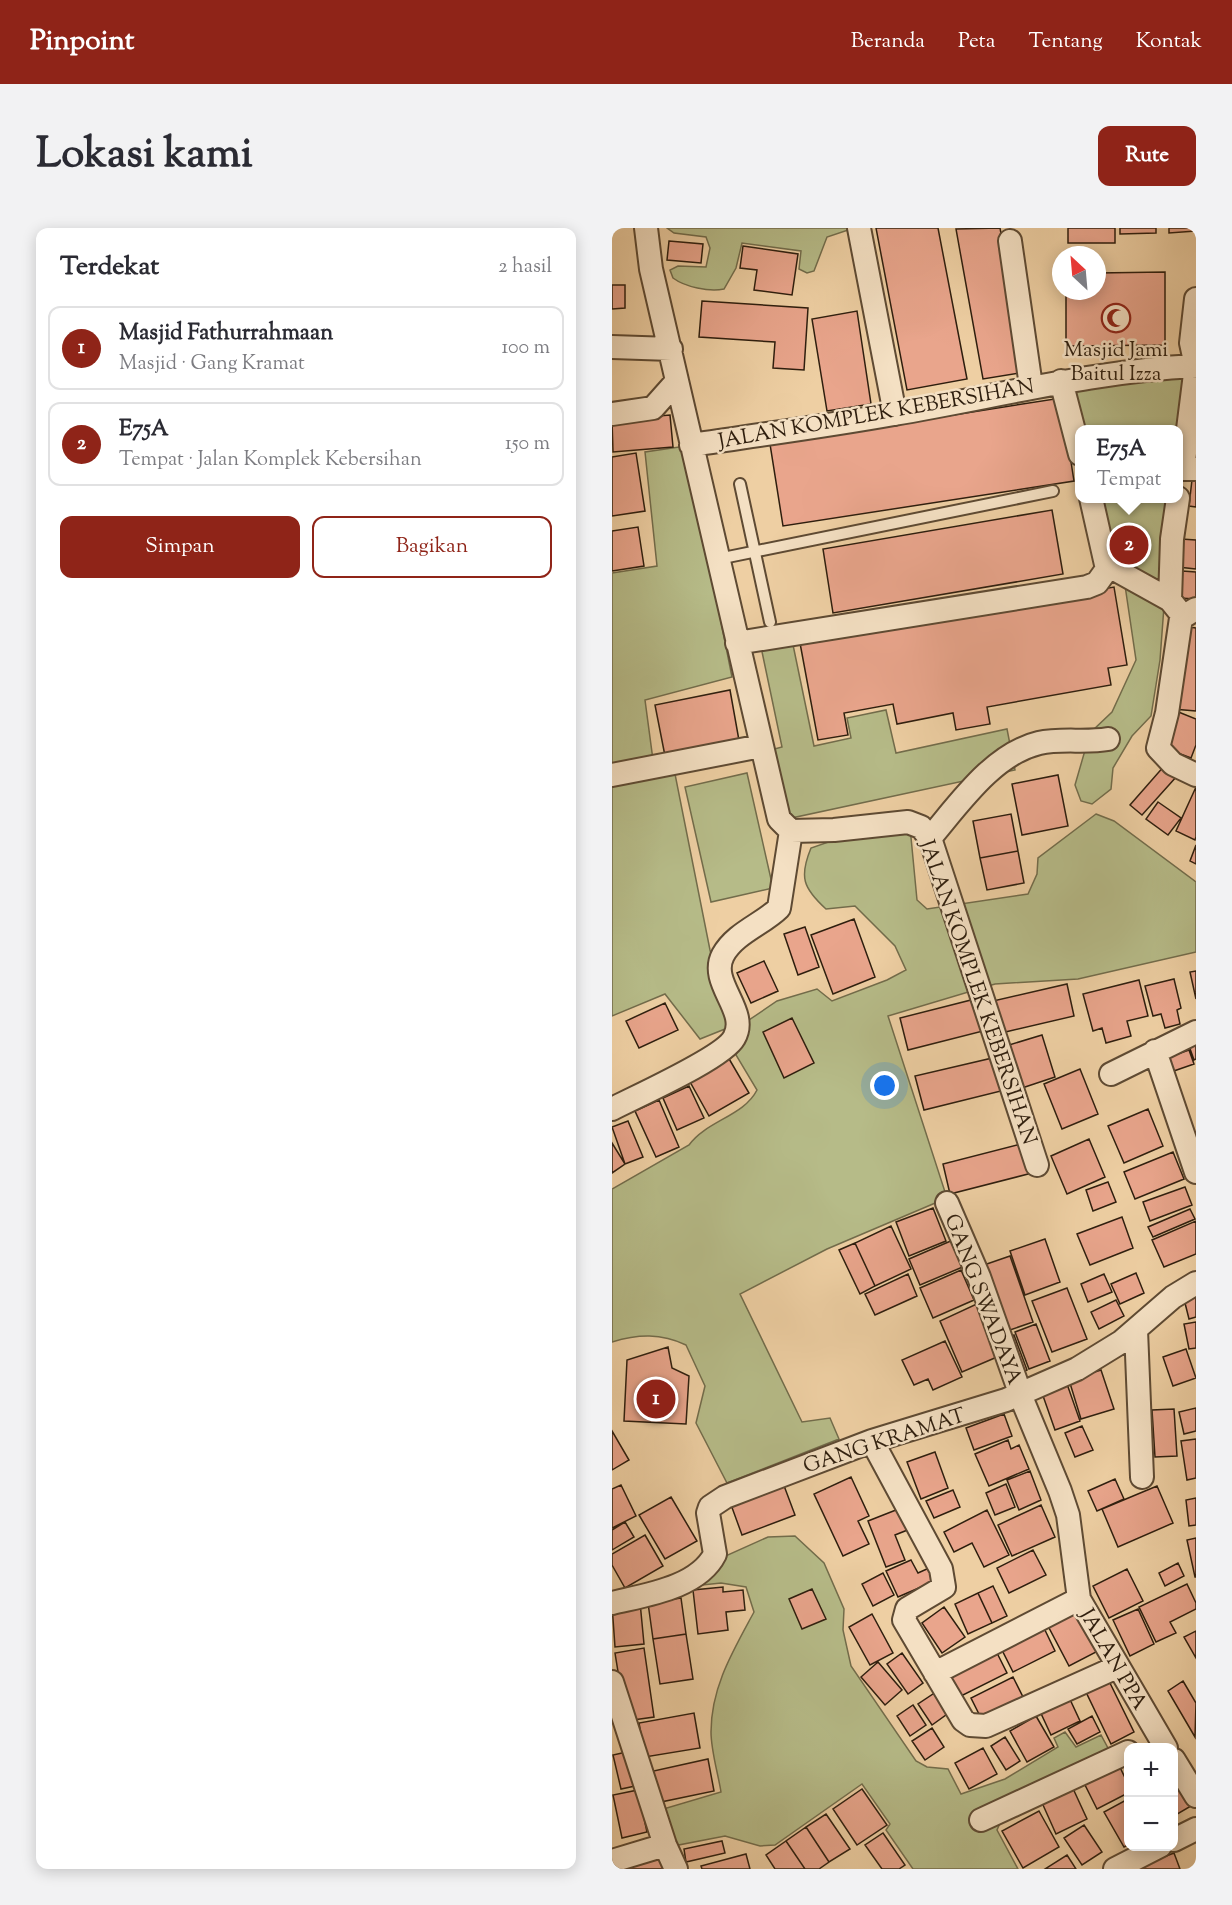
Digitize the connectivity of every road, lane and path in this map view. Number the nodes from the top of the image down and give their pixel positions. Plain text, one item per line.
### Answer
1 (646, 228) edge
2 (859, 228) edge
3 (1010, 241) dead end
4 (1196, 299) edge
5 (612, 347) edge
6 (670, 349) junction
7 (1196, 366) edge
8 (677, 381) junction
9 (1061, 381) junction
10 (1031, 386) junction
11 (612, 414) edge
12 (895, 414) junction
13 (1075, 435) edge
14 (691, 445) junction
15 (1190, 469) edge
16 (740, 484) dead end
17 (1183, 486) edge
18 (1053, 491) dead end
19 (1091, 503) edge
20 (1177, 503) edge
21 (754, 552) junction
22 (718, 560) junction
23 (1107, 565) junction
24 (1184, 608) edge
25 (770, 622) dead end
26 (737, 643) junction
27 (1108, 739) dead end
28 (761, 746) junction
29 (612, 775) edge
30 (1196, 775) edge
31 (790, 831) junction
32 (930, 838) junction
33 (1196, 1032) edge
34 (1155, 1051) junction
35 (1111, 1074) dead end
36 (612, 1109) edge
37 (1037, 1165) dead end
38 (1196, 1172) edge
39 (947, 1203) dead end
40 (1196, 1283) edge
41 (1136, 1330) junction
42 (1021, 1395) junction
43 (872, 1441) junction
44 (1142, 1477) dead end
45 (614, 1596) edge
46 (1079, 1599) junction
47 (1117, 1667) junction
48 (936, 1673) junction
49 (612, 1682) edge
50 (1163, 1742) edge
51 (1124, 1754) edge
52 (1178, 1768) edge
53 (1196, 1796) edge
54 (981, 1820) dead end
55 (1196, 1829) edge
56 (1178, 1838) edge
57 (665, 1845) junction
58 (1150, 1851) edge
59 (612, 1861) edge
60 (676, 1869) edge
61 (1115, 1869) edge

1 - 6 street, JALAN KOMPLEK KEBERSIHAN
2 - 12 street
3 - 10 street
4 - 7 street
5 - 6 street
6 - 8 street, JALAN KOMPLEK KEBERSIHAN
7 - 9 street, JALAN KOMPLEK KEBERSIHAN
7 - 15 street
8 - 11 street
8 - 14 street, JALAN KOMPLEK KEBERSIHAN
9 - 10 street, JALAN KOMPLEK KEBERSIHAN
9 - 13 street, JALAN KOMPLEK KEBERSIHAN
10 - 12 street, JALAN KOMPLEK KEBERSIHAN
12 - 14 street, JALAN KOMPLEK KEBERSIHAN
14 - 22 street, JALAN KOMPLEK KEBERSIHAN
15 - 17 street
16 - 21 lane
18 - 21 lane
19 - 23 street
20 - 24 street
21 - 22 lane
21 - 25 lane
22 - 26 street, JALAN KOMPLEK KEBERSIHAN
23 - 24 street
23 - 26 street
24 - 30 street
26 - 28 street, JALAN KOMPLEK KEBERSIHAN
27 - 32 street
28 - 29 street
28 - 31 street, JALAN KOMPLEK KEBERSIHAN
31 - 32 street, JALAN KOMPLEK KEBERSIHAN
31 - 36 street
32 - 37 street, JALAN KOMPLEK KEBERSIHAN
33 - 34 street
34 - 35 street
34 - 38 street
39 - 42 street, GANG SWADAYA
40 - 41 street, GANG KRAMAT
41 - 42 street, GANG KRAMAT
41 - 44 street
42 - 43 street, GANG KRAMAT
42 - 46 street, JALAN PPA
43 - 45 street, GANG KRAMAT
43 - 48 street
46 - 47 street, JALAN PPA
46 - 48 street
47 - 48 street
47 - 50 street, JALAN PPA
49 - 57 street
51 - 54 street
52 - 53 street
55 - 56 street
57 - 59 street
57 - 60 street
58 - 61 street

